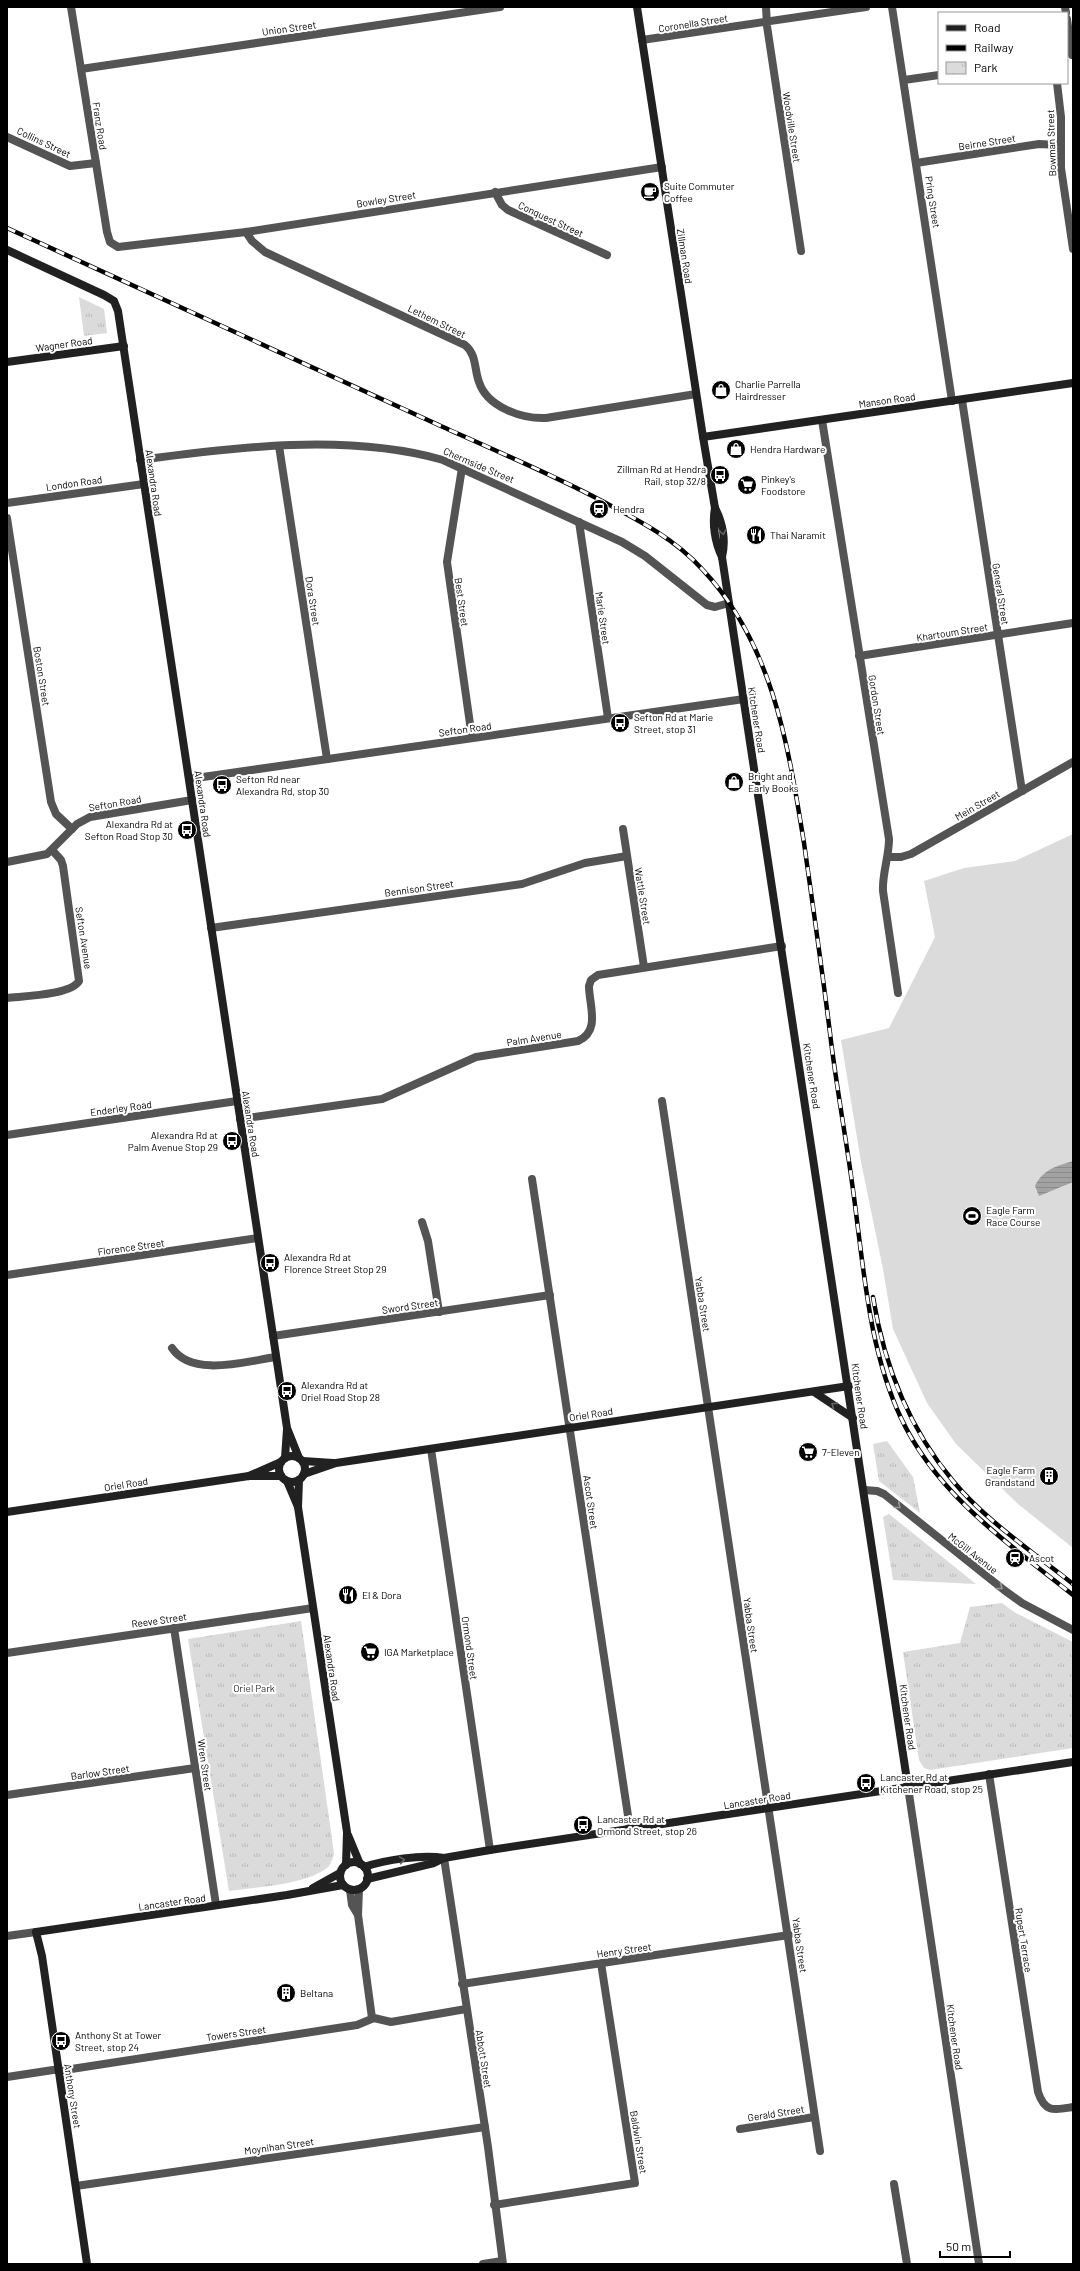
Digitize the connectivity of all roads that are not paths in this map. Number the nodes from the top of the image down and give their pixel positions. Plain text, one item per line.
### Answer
1 (71, 7) edge
2 (500, 7) edge
3 (637, 7) edge
4 (766, 7) edge
5 (866, 7) edge
6 (892, 7) edge
7 (767, 22) junction
8 (1068, 25) edge
9 (642, 40) junction
10 (1073, 55) edge
11 (81, 69) junction
12 (938, 75) edge
13 (904, 80) junction
14 (1057, 84) edge
15 (7, 136) edge
16 (1060, 145) junction
17 (96, 163) junction
18 (916, 163) junction
19 (662, 167) junction
20 (495, 192) junction
21 (246, 232) junction
22 (114, 246) joint
23 (1073, 249) edge
24 (7, 250) edge
25 (801, 250) dead end
26 (607, 255) dead end
27 (124, 346) junction
28 (7, 362) edge
29 (1073, 383) edge
30 (696, 394) junction
31 (962, 400) junction
32 (952, 401) junction
33 (822, 420) junction
34 (703, 437) junction
35 (279, 446) junction
36 (140, 460) junction
37 (462, 468) junction
38 (144, 484) junction
39 (7, 502) edge
40 (7, 518) edge
41 (579, 522) junction
42 (729, 603) junction
43 (1073, 623) edge
44 (997, 635) junction
45 (859, 656) junction
46 (744, 699) junction
47 (608, 718) junction
48 (472, 738) junction
49 (327, 759) junction
50 (1073, 762) edge
51 (189, 779) junction
52 (1022, 791) junction
53 (192, 800) junction
54 (623, 828) dead end
55 (72, 829) junction
56 (52, 850) junction
57 (627, 856) junction
58 (888, 857) junction
59 (7, 862) edge
60 (211, 928) junction
61 (782, 946) junction
62 (644, 967) junction
63 (898, 993) dead end
64 (7, 998) edge
65 (237, 1101) junction
66 (662, 1101) dead end
67 (240, 1119) junction
68 (7, 1135) edge
69 (532, 1179) dead end
70 (422, 1222) dead end
71 (258, 1238) junction
72 (7, 1275) edge
73 (550, 1295) junction
74 (439, 1312) junction
75 (273, 1336) junction
76 (172, 1348) dead end
77 (276, 1357) junction
78 (849, 1386) junction
79 (814, 1392) junction
80 (708, 1407) junction
81 (853, 1418) junction
82 (287, 1428) junction
83 (570, 1428) junction
84 (431, 1449) junction
85 (301, 1459) junction
86 (283, 1460) junction
87 (336, 1463) junction
88 (249, 1476) junction
89 (302, 1477) junction
90 (284, 1479) junction
91 (864, 1490) junction
92 (298, 1506) junction
93 (7, 1512) edge
94 (313, 1608) junction
95 (174, 1628) junction
96 (1073, 1630) edge
97 (7, 1653) edge
98 (1073, 1762) edge
99 (195, 1768) junction
100 (989, 1774) junction
101 (908, 1787) junction
102 (7, 1795) edge
103 (769, 1808) junction
104 (630, 1829) junction
105 (347, 1832) junction
106 (490, 1850) junction
107 (444, 1858) junction
108 (346, 1864) junction
109 (362, 1865) junction
110 (340, 1873) junction
111 (367, 1880) junction
112 (346, 1887) junction
113 (359, 1889) junction
114 (310, 1890) junction
115 (216, 1906) junction
116 (358, 1915) junction
117 (36, 1932) junction
118 (789, 1935) junction
119 (7, 1936) edge
120 (601, 1963) junction
121 (462, 1984) junction
122 (466, 2009) junction
123 (372, 2018) junction
124 (59, 2070) junction
125 (7, 2077) edge
126 (1073, 2107) edge
127 (814, 2117) junction
128 (485, 2127) junction
129 (740, 2129) dead end
130 (820, 2152) dead end
131 (894, 2184) dead end
132 (76, 2186) junction
133 (494, 2205) junction
134 (503, 2263) edge
135 (87, 2264) edge
136 (483, 2264) edge
137 (907, 2264) edge
138 (979, 2264) edge

1 - 11 street, Franz Road
2 - 11 street, Union Street
3 - 9 street, Zillman Road
4 - 7 street, Woodville Street
5 - 7 street, Coronella Street
6 - 13 street, Pring Street
7 - 9 street, Coronella Street
7 - 25 street, Woodville Street
8 - 10 street
9 - 19 street, Zillman Road
11 - 17 street, Franz Road
12 - 13 street
13 - 18 street, Pring Street
14 - 16 street, Bowman Street
15 - 17 street, Collins Street
16 - 18 street, Beirne Street
16 - 23 street, Bowman Street
17 - 22 street, Franz Road
18 - 32 street, Pring Street
19 - 20 street, Bowley Street
19 - 30 street, Zillman Road
20 - 21 street, Bowley Street
20 - 26 street, Conquest Street
21 - 22 street, Bowley Street
21 - 30 street, Lethem Street
24 - 27 street, Alexandra Road
27 - 28 street, Wagner Road
27 - 36 street, Alexandra Road
29 - 31 street, Manson Road
30 - 34 street, Zillman Road
31 - 32 street, Manson Road
31 - 44 street, General Street
32 - 33 street, Manson Road
33 - 34 street, Manson Road
33 - 45 street, Gordon Street
34 - 42 street, Zillman Road
35 - 36 street, Chermside Street
35 - 37 street, Chermside Street
35 - 49 street, Dora Street
36 - 38 street, Alexandra Road
37 - 41 street, Chermside Street
37 - 48 street, Best Street
38 - 39 street, London Road
38 - 51 street, Alexandra Road
40 - 55 street, Boston Street
41 - 42 street, Chermside Street
41 - 47 street, Marie Street
42 - 46 street, Kitchener Road
43 - 44 street, Khartoum Street
44 - 45 street, Khartoum Street
44 - 52 street, General Street
45 - 58 street, Gordon Street
46 - 47 street, Sefton Road
46 - 61 street, Kitchener Road
47 - 48 street, Sefton Road
48 - 49 street, Sefton Road
49 - 51 street, Sefton Road
50 - 52 street, Mein Street
51 - 53 street, Alexandra Road
52 - 58 street, Mein Street
53 - 55 street, Sefton Road
53 - 60 street, Alexandra Road
54 - 57 street, Wattle Street
55 - 56 street, Sefton Road
56 - 59 street, Sefton Road
56 - 64 street, Sefton Avenue
57 - 60 street, Bennison Street
57 - 62 street, Wattle Street
58 - 63 street, Gordon Street
60 - 65 street, Alexandra Road
61 - 62 street, Palm Avenue
61 - 78 street, Kitchener Road
62 - 67 street, Palm Avenue
65 - 67 street, Alexandra Road
65 - 68 street, Enderley Road
66 - 80 street, Yabba Street
67 - 71 street, Alexandra Road
69 - 73 street, Ascot Street
70 - 74 street
71 - 72 street, Florence Street
71 - 75 street, Alexandra Road
73 - 74 street, Sword Street
73 - 83 street, Ascot Street
74 - 75 street, Sword Street
75 - 77 street, Alexandra Road
76 - 77 street
77 - 82 street, Alexandra Road
78 - 79 street, Oriel Road
78 - 81 street, Kitchener Road
79 - 80 street, Oriel Road
81 -> 79 street
80 - 83 street, Oriel Road
80 - 103 street, Yabba Street
81 - 91 street, Kitchener Road
82 - 85 street, Alexandra Road
82 - 86 street, Alexandra Road
83 - 84 street, Oriel Road
83 - 104 street, Ascot Street
84 - 87 street, Oriel Road
84 - 106 street, Ormond Street
85 - 86 street
85 - 87 street, Oriel Road
85 - 89 street
86 - 88 street, Oriel Road
86 - 90 street
87 - 89 street, Oriel Road
88 - 90 street, Oriel Road
88 - 93 street, Oriel Road
89 - 90 street
89 - 92 street, Alexandra Road
90 - 92 street, Alexandra Road
91 -> 96 street, McGill Avenue
91 - 101 street, Kitchener Road
92 - 94 street, Alexandra Road
94 - 95 street, Reeve Street
94 - 105 street, Alexandra Road
95 - 97 street, Reeve Street
95 - 99 street, Wren Street
98 - 100 street, Lancaster Road
99 - 102 street, Barlow Street
99 - 115 street, Wren Street
100 - 101 street, Lancaster Road
100 - 126 street, Rupert Terrace
101 - 103 street, Lancaster Road
101 - 138 street, Kitchener Road
103 - 104 street, Lancaster Road
103 - 118 street, Yabba Street
104 - 106 street, Lancaster Road
105 - 108 street, Alexandra Road
105 - 109 street, Alexandra Road
106 - 107 street, Lancaster Road
109 -> 107 street, Lancaster Road
107 - 111 street, Lancaster Road
107 - 121 street, Abbott Street
108 - 109 street
108 - 110 street
109 - 111 street
110 - 112 street
110 - 114 street, Lancaster Road
111 - 113 street
112 - 113 street
112 - 114 street, Lancaster Road
112 - 116 street
113 - 116 street
114 - 115 street, Lancaster Road
115 - 117 street, Lancaster Road
116 - 123 street
117 - 119 street
117 - 124 street, Anthony Street
118 - 120 street, Henry Street
118 - 127 street, Yabba Street
120 - 121 street, Henry Street
120 - 133 street, Baldwin Street
121 - 122 street, Abbott Street
122 - 123 street
122 - 128 street, Abbott Street
123 - 124 street, Towers Street
124 - 125 street, Towers Street
124 - 132 street, Anthony Street
127 - 129 street, Gerald Street
127 - 130 street, Yabba Street
128 - 132 street, Moynihan Street
128 - 133 street, Abbott Street
131 - 137 street
132 - 135 street, Anthony Street
133 - 134 street, Abbott Street
134 - 136 street

